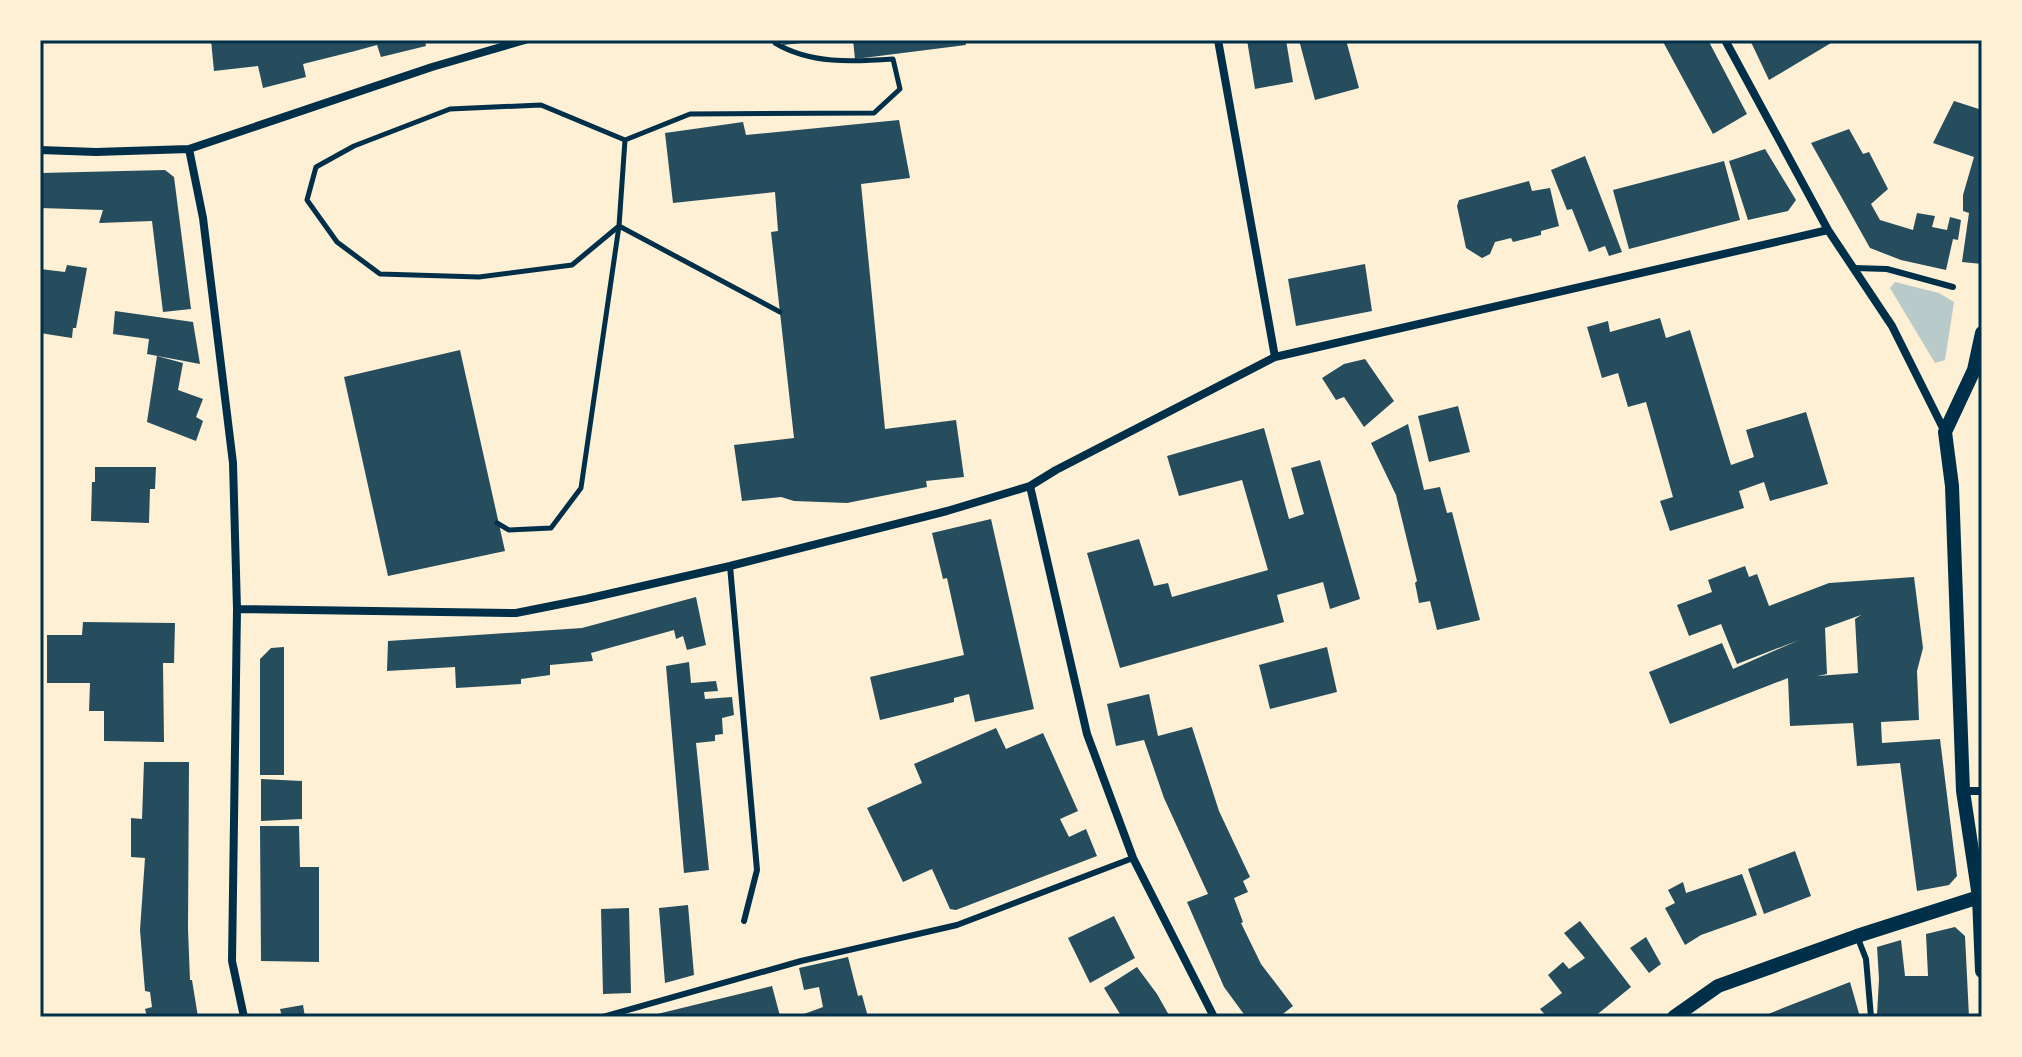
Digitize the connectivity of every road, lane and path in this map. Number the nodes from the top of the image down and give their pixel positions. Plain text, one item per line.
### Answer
1 (525, 40) edge
2 (774, 40) edge
3 (1218, 40) edge
4 (1725, 40) edge
5 (625, 140) junction
6 (189, 149) junction
7 (40, 150) edge
8 (619, 226) junction
9 (1828, 230) junction
10 (1854, 268) junction
11 (1953, 287) dead end
12 (780, 312) dead end
13 (1982, 333) edge
14 (1275, 357) junction
15 (1978, 370) edge
16 (1945, 432) junction
17 (1030, 486) junction
18 (497, 523) dead end
19 (730, 566) junction
20 (237, 609) junction
21 (1963, 791) junction
22 (1982, 791) edge
23 (1133, 858) junction
24 (1979, 897) junction
25 (744, 921) dead end
26 (1857, 936) junction
27 (1982, 971) edge
28 (244, 1017) edge
29 (603, 1017) edge
30 (1214, 1017) edge
31 (1674, 1017) edge
32 (1871, 1017) edge

1 - 6 street
2 - 5 path
3 - 14 street
4 - 9 street
5 - 8 path
5 - 8 path
6 - 7 street
6 - 20 street
8 - 12 path
8 - 18 path
9 - 10 street
9 - 14 street
10 - 11 lane
10 - 16 street
13 - 15 street
14 - 17 street
15 - 16 street
16 - 21 street
17 - 19 street
17 - 23 street
19 - 20 street
19 - 25 lane
20 - 28 street
21 - 22 street
21 - 24 street
23 - 29 lane
23 - 30 street
24 - 26 street
24 - 27 street
26 - 31 street
26 - 32 lane

